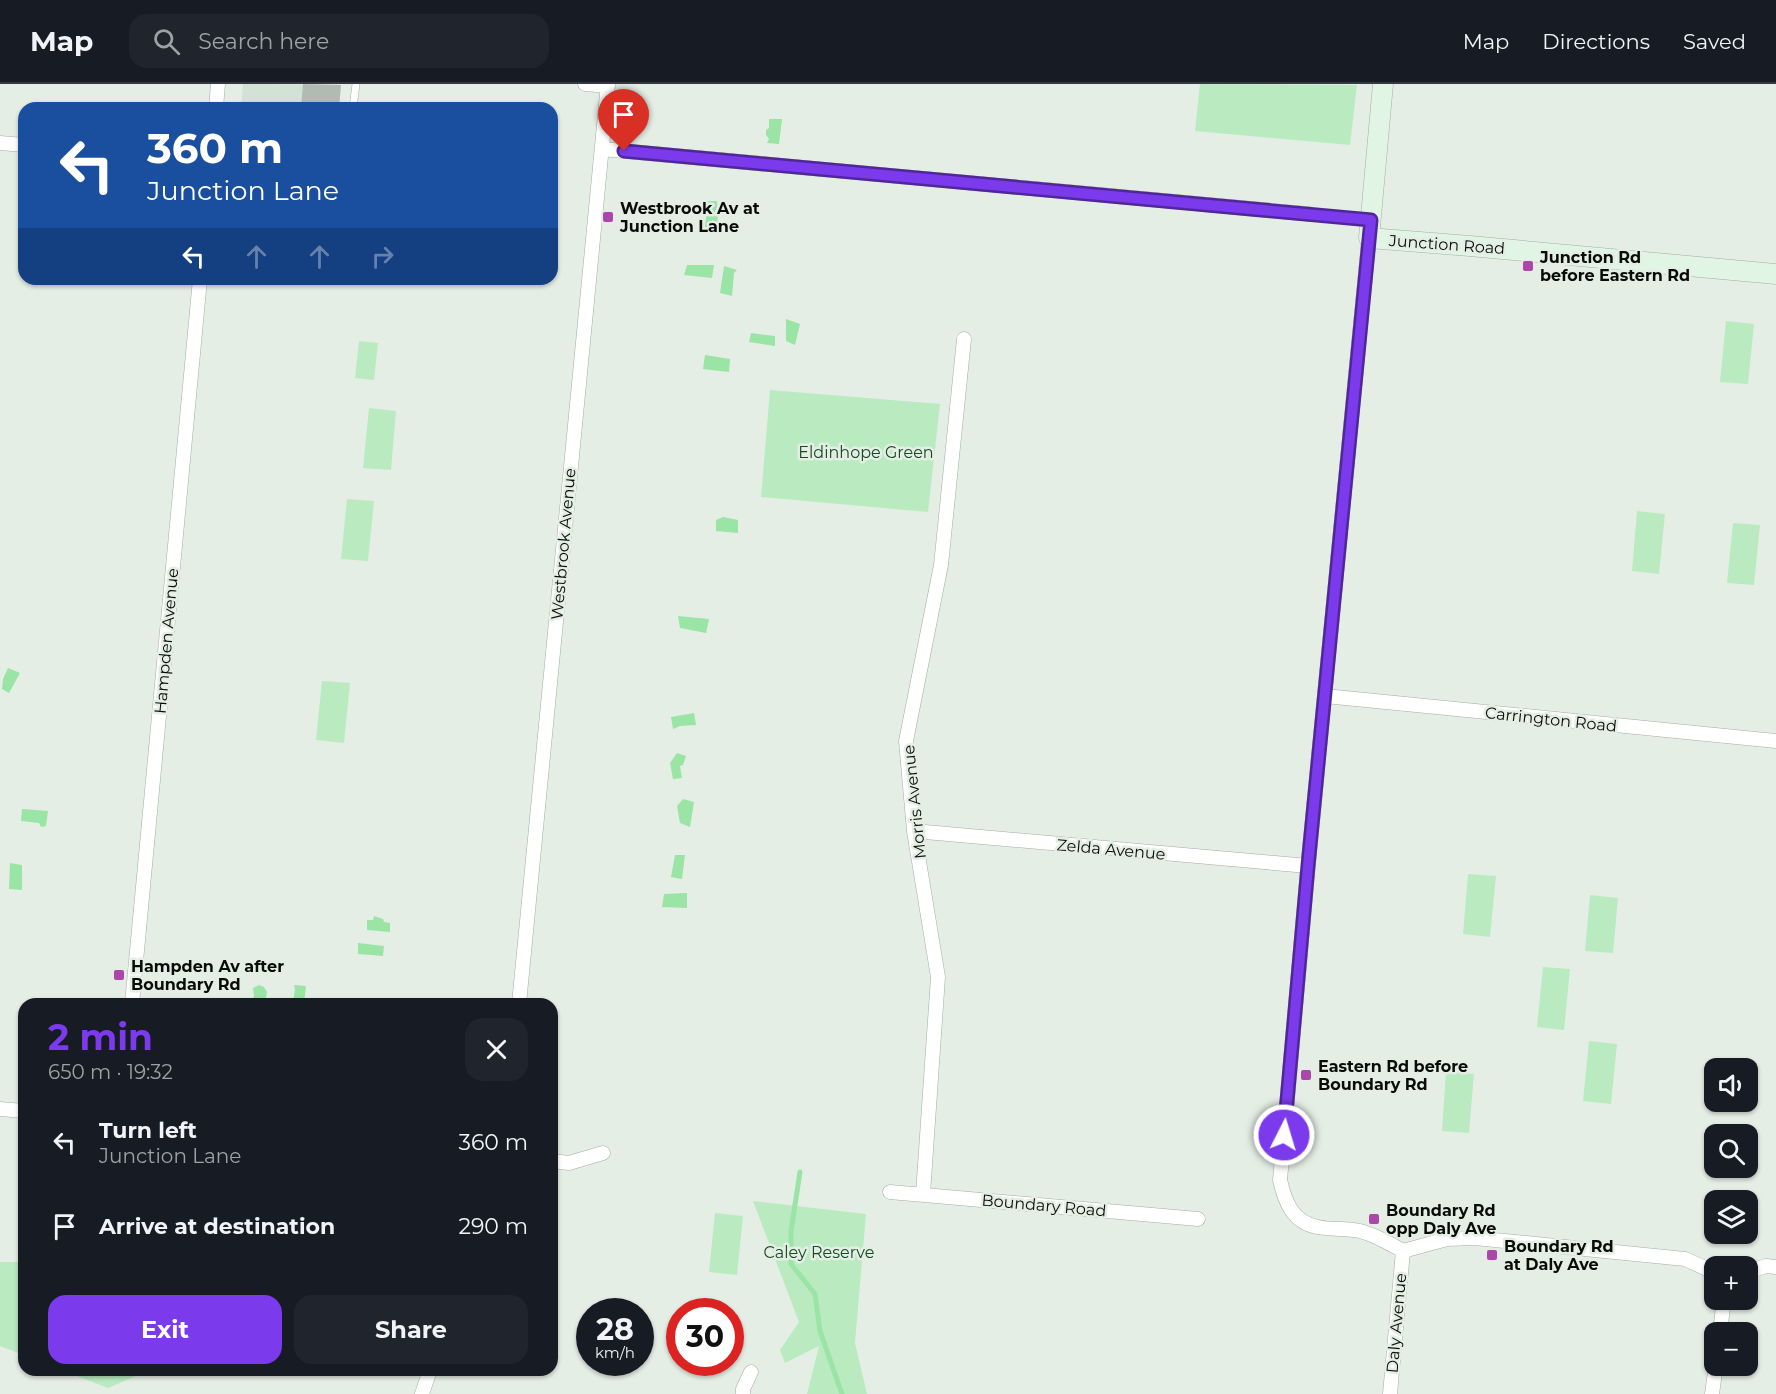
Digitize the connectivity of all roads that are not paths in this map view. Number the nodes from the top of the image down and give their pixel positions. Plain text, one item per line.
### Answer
1 (218, 84) edge
2 (356, 84) edge
3 (585, 84) edge
4 (1383, 84) edge
5 (608, 85) edge
6 (216, 102) edge
7 (353, 102) edge
8 (0, 142) edge
9 (18, 144) edge
10 (602, 149) junction
11 (1309, 214) joint
12 (1370, 229) junction
13 (1776, 274) edge
14 (199, 285) edge
15 (964, 339) dead end
16 (1325, 696) junction
17 (1776, 741) edge
18 (914, 831) junction
19 (1308, 866) junction
20 (133, 998) edge
21 (520, 998) edge
22 (0, 1109) edge
23 (18, 1110) edge
24 (603, 1153) dead end
25 (558, 1162) edge
26 (890, 1192) dead end
27 (923, 1194) junction
28 (1198, 1218) dead end
29 (1402, 1251) junction
30 (1776, 1267) edge
31 (1704, 1268) edge
32 (1758, 1269) edge
33 (751, 1372) dead end
34 (428, 1376) edge
35 (1714, 1376) edge
36 (422, 1394) edge
37 (743, 1394) edge
38 (1390, 1394) edge
39 (1712, 1394) edge

1 - 6 street
2 - 7 lane
3 - 5 street
4 - 12 main road
5 - 10 street, Westbrook Avenue
8 - 9 street
10 - 11 street
10 - 21 street, Westbrook Avenue
11 - 12 lane
12 - 13 main road, Junction Road
12 - 16 street
14 - 20 street, Hampden Avenue
15 - 18 street, Morris Avenue
16 - 17 street, Carrington Road
16 - 19 street
18 - 19 street, Zelda Avenue
18 - 27 street, Morris Avenue
19 - 29 street
22 - 23 street
24 - 25 street
26 - 27 street, Boundary Road
27 - 28 street, Boundary Road
29 - 31 street
29 - 38 street, Daly Avenue
30 - 32 street
33 - 37 street
34 - 36 street
35 - 39 street

